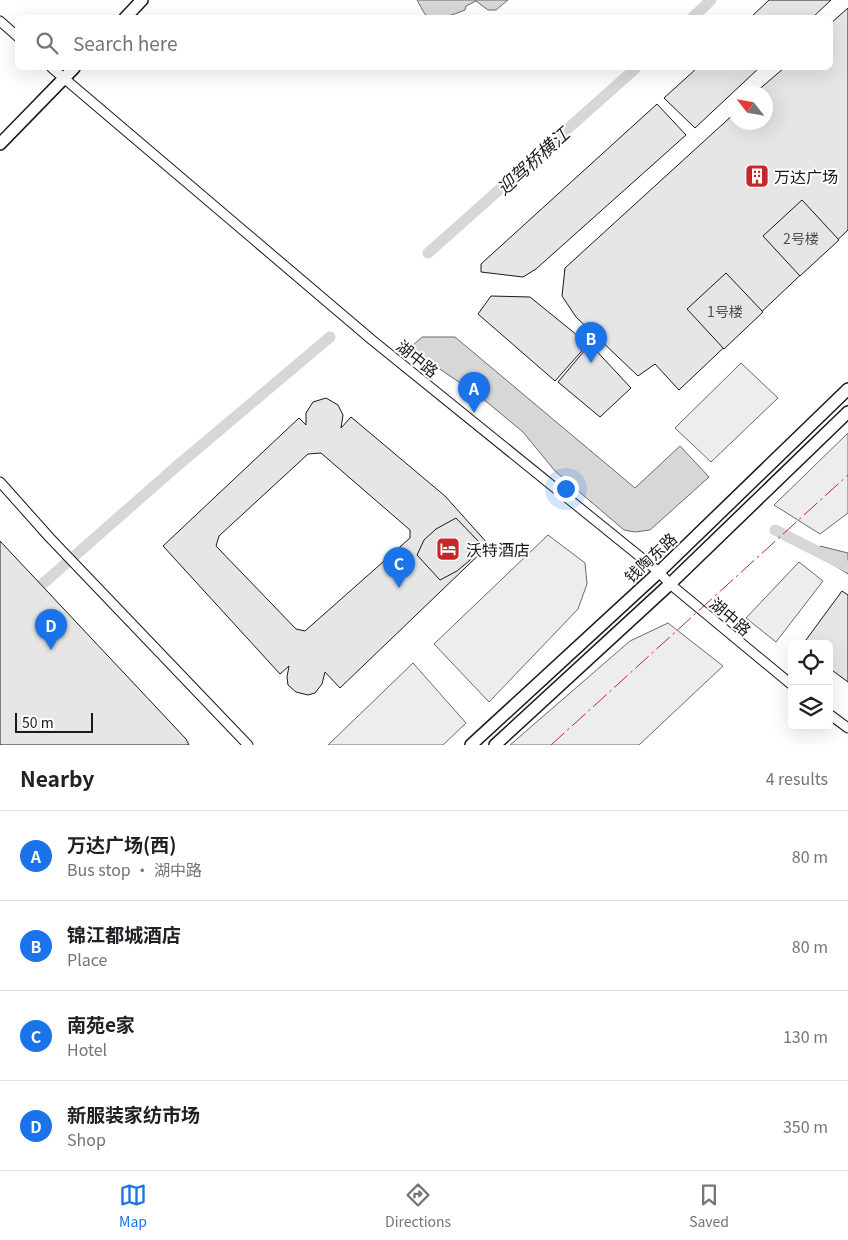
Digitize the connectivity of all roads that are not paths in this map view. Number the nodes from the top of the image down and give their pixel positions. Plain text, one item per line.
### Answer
1 (142, 0) edge
2 (128, 15) edge
3 (0, 21) edge
4 (15, 34) edge
5 (54, 70) edge
6 (72, 70) edge
7 (64, 78) junction
8 (0, 144) edge
9 (848, 389) edge
10 (848, 412) edge
11 (0, 482) edge
12 (659, 572) junction
13 (670, 584) junction
14 (791, 685) edge
15 (833, 717) edge
16 (848, 728) edge
17 (248, 745) edge
18 (471, 745) edge
19 (495, 745) edge

1 - 2 street
3 - 4 street
5 - 7 street, 湖中路
6 - 7 street
7 - 8 street
7 - 12 street, 湖中路
9 - 12 street, 钱陶东路
10 - 13 street, 钱陶东路
11 - 17 street
12 - 13 street, 湖中路
12 - 18 street, 钱陶东路
13 - 14 street, 湖中路
13 - 19 street, 钱陶东路
15 - 16 street

